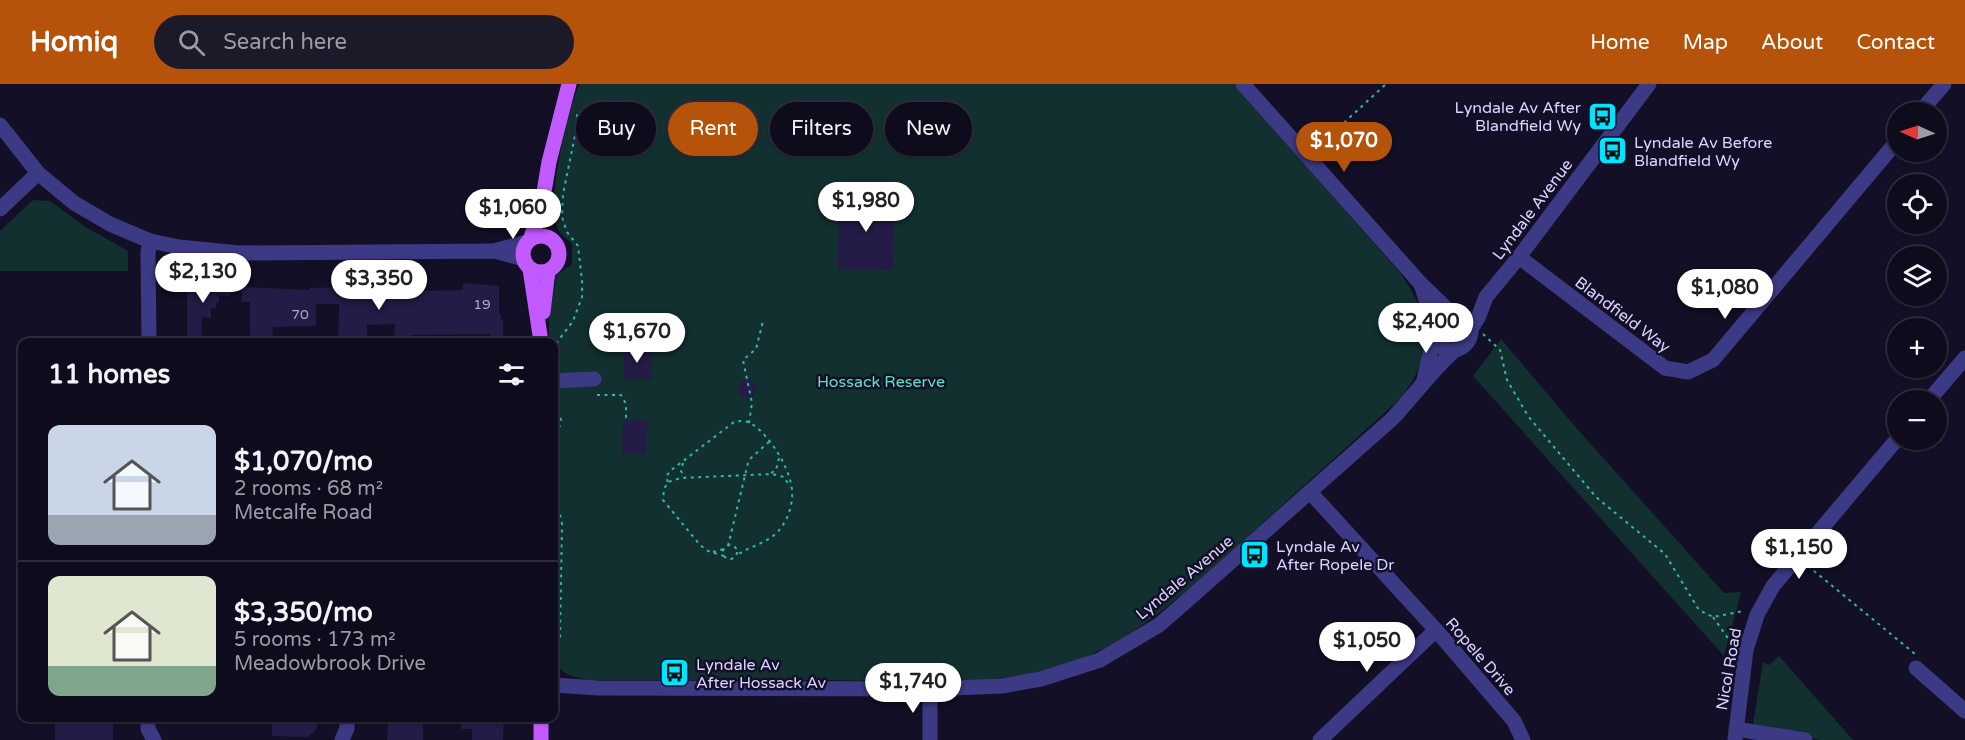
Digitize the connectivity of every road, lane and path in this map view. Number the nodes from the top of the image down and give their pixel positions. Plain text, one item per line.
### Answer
1 (568, 84) edge
2 (1243, 84) edge
3 (1386, 84) edge
4 (1649, 84) edge
5 (1944, 84) edge
6 (1929, 102) edge
7 (0, 125) edge
8 (576, 131) edge
9 (1322, 143) dead end
10 (1887, 153) edge
11 (38, 173) junction
12 (543, 198) junction
13 (0, 209) edge
14 (550, 237) junction
15 (529, 240) junction
16 (150, 241) junction
17 (494, 251) junction
18 (1519, 257) junction
19 (527, 264) junction
20 (548, 271) junction
21 (1420, 284) junction
22 (1486, 297) junction
23 (1454, 312) junction
24 (764, 321) dead end
25 (1479, 328) junction
26 (1434, 332) junction
27 (541, 336) edge
28 (149, 338) edge
29 (558, 341) edge
30 (1455, 350) junction
31 (1965, 358) edge
32 (558, 382) edge
33 (1423, 383) junction
34 (594, 387) joint
35 (1938, 390) edge
36 (558, 411) edge
37 (626, 420) dead end
38 (749, 423) junction
39 (558, 433) edge
40 (558, 433) edge
41 (769, 442) junction
42 (1888, 450) edge
43 (779, 456) junction
44 (684, 461) junction
45 (768, 474) junction
46 (745, 475) junction
47 (686, 478) junction
48 (668, 482) junction
49 (792, 490) junction
50 (1310, 492) junction
51 (558, 505) edge
52 (558, 505) edge
53 (731, 536) junction
54 (728, 546) junction
55 (736, 548) junction
56 (724, 549) junction
57 (746, 549) junction
58 (713, 552) junction
59 (737, 555) junction
60 (724, 556) junction
61 (1797, 556) junction
62 (561, 604) joint
63 (1757, 615) junction
64 (1713, 617) junction
65 (1436, 630) junction
66 (560, 638) dead end
67 (1735, 649) dead end
68 (1916, 668) joint
69 (558, 685) edge
70 (930, 689) junction
71 (1965, 711) edge
72 (148, 722) edge
73 (347, 722) edge
74 (541, 722) edge
75 (1735, 734) edge
76 (1798, 739) edge
77 (154, 740) edge
78 (342, 740) edge
79 (541, 740) edge
80 (930, 740) edge
81 (1320, 740) edge
82 (1522, 740) edge

1 - 12 main road
2 - 21 street
3 - 9 path
4 - 18 street, Lyndale Avenue
5 - 6 street
7 - 11 street
8 - 29 path
10 - 18 street, Blandfield Way
11 - 13 street
11 - 16 street
12 - 14 main road
12 - 15 main road
14 - 15 main road
14 - 20 main road
15 - 17 street
15 - 19 main road
16 - 17 street
16 - 28 street
17 - 19 street
18 - 22 street, Lyndale Avenue
19 - 20 main road
19 - 27 main road
20 - 27 main road
21 - 23 street
21 - 26 street
22 - 23 street, Lyndale Avenue
22 - 25 street, Lyndale Avenue
23 - 25 street
23 - 26 street, Lyndale Avenue
24 - 38 path
25 - 30 street, Lyndale Avenue
25 - 64 path
26 - 30 street
26 - 33 street, Lyndale Avenue
30 - 33 street, Lyndale Avenue
31 - 35 street
32 - 34 street
33 - 50 street, Lyndale Avenue
34 - 37 path
36 - 39 path
38 - 41 path
38 - 44 path
40 - 51 path
41 - 43 path
41 - 46 path
42 - 61 street, Nicol Road
43 - 45 path
43 - 49 path
44 - 47 path
44 - 48 path
45 - 46 path
45 - 49 path
46 - 47 path
46 - 53 path
47 - 48 path
48 - 58 path
49 - 57 path
50 - 65 street, Ropele Drive
50 - 70 street, Lyndale Avenue
52 - 62 path
53 - 54 path
53 - 55 path
54 - 55 path
54 - 56 path
55 - 57 path
55 - 59 path
56 - 58 path
56 - 60 path
57 - 59 path
58 - 60 path
59 - 60 path
61 - 63 street, Nicol Road
61 - 68 path
62 - 66 path
63 - 64 path
63 - 75 street, Nicol Road
64 - 67 path
65 - 81 street
65 - 82 street, Ropele Drive
68 - 71 street
69 - 70 street, Lyndale Avenue
70 - 80 street
72 - 77 street
73 - 78 street
74 - 79 main road
75 - 76 street

